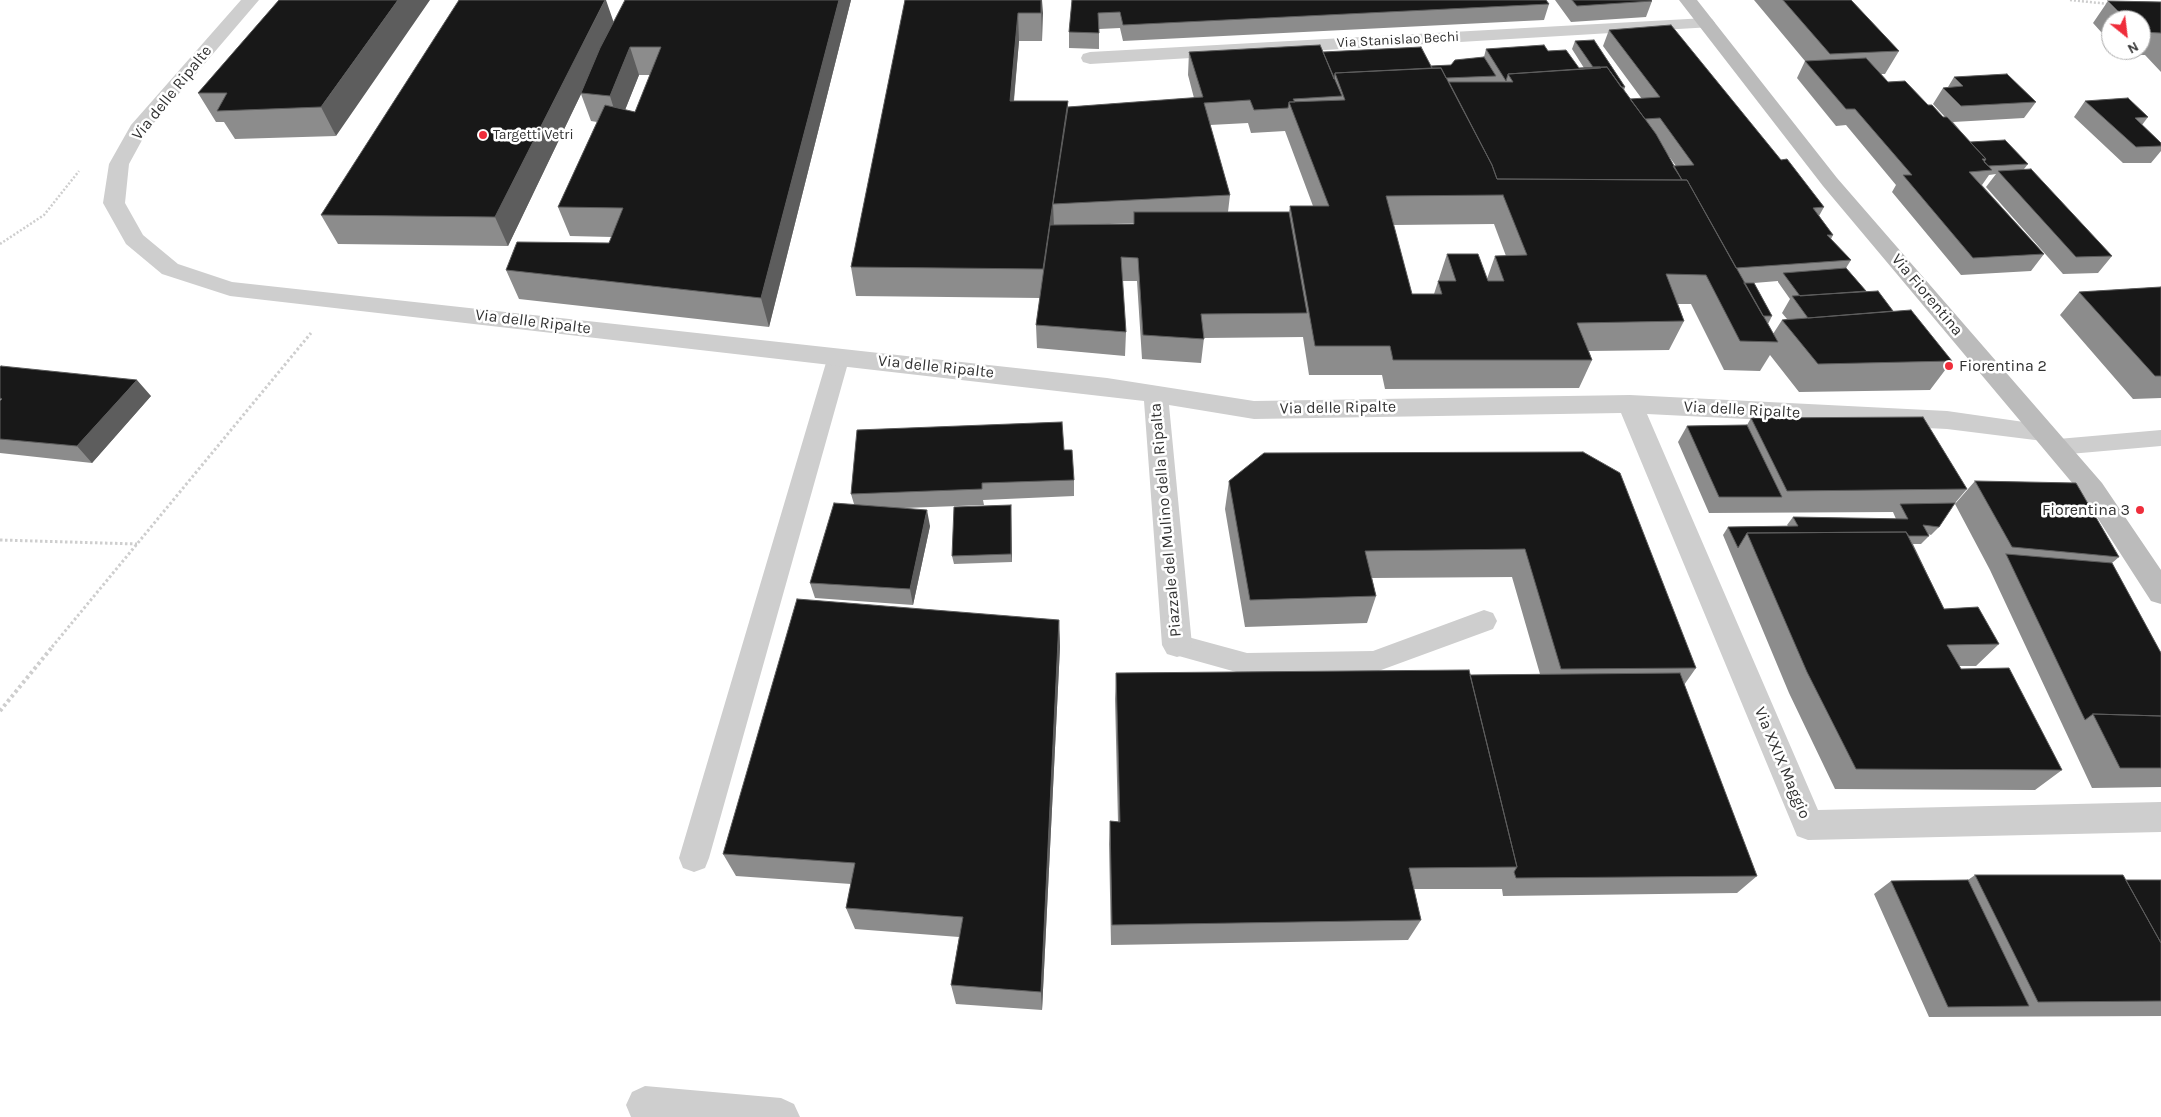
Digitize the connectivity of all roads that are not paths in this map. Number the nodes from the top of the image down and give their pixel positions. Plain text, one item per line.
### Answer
1 (250, 0) edge
2 (1688, 0) edge
3 (1706, 23) junction
4 (1090, 58) edge
5 (839, 356) junction
6 (1156, 394) junction
7 (1630, 404) junction
8 (2161, 438) edge
9 (2051, 439) junction
10 (2161, 592) edge
11 (1484, 621) dead end
12 (1177, 645) joint
13 (2161, 817) edge
14 (694, 858) dead end
15 (645, 1105) dead end
16 (782, 1117) edge

1 - 5 street, Via delle Ripalte
2 - 3 street, Via Fiorentina
3 - 4 street, Via Stanislao Bechi
3 - 9 street, Via Fiorentina
5 - 6 street, Via delle Ripalte
5 - 14 lane
6 - 7 street, Via delle Ripalte
6 - 12 street, Piazzale del Mulino della Ripalta
7 - 9 street, Via delle Ripalte
7 - 13 street, Via XXIX Maggio
8 - 9 lane
9 - 10 street, Via Fiorentina
11 - 12 lane
15 - 16 street

